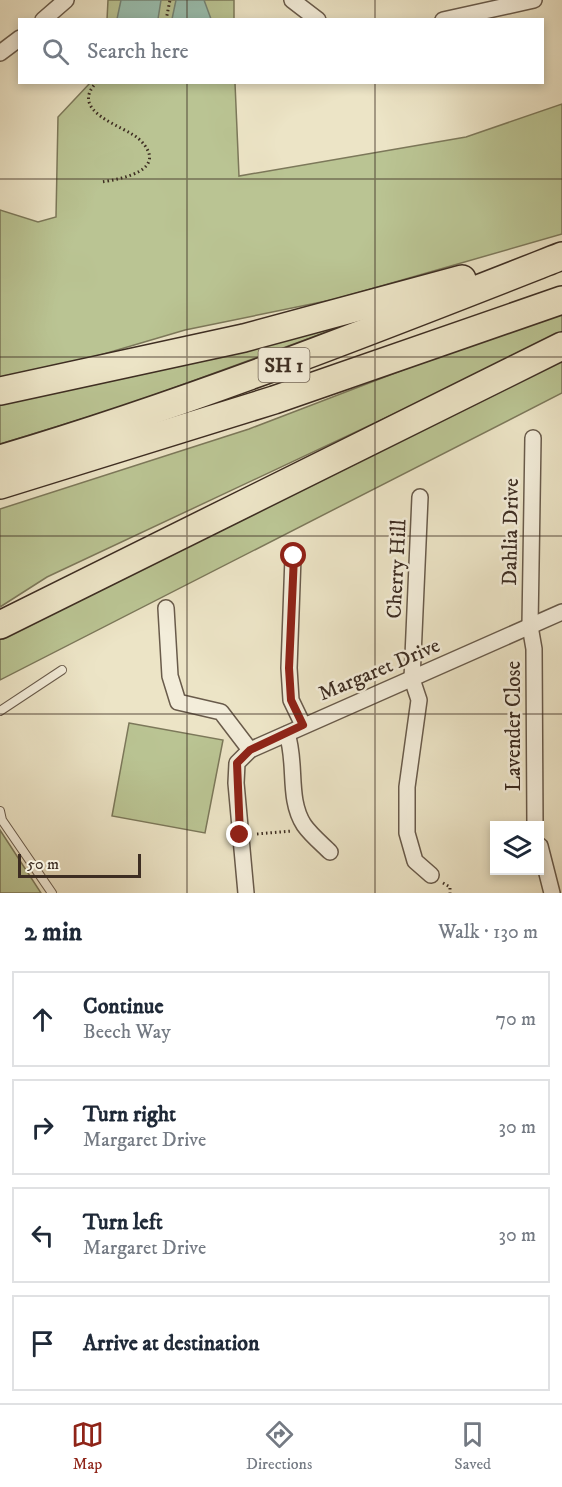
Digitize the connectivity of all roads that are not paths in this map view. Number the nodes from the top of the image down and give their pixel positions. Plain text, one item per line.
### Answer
1 (66, 0) edge
2 (292, 0) edge
3 (534, 0) edge
4 (45, 18) edge
5 (315, 18) edge
6 (452, 18) edge
7 (18, 40) edge
8 (0, 53) edge
9 (562, 254) edge
10 (562, 300) edge
11 (562, 346) edge
12 (0, 391) edge
13 (532, 438) dead end
14 (0, 459) edge
15 (0, 486) edge
16 (420, 497) dead end
17 (294, 556) dead end
18 (166, 608) dead end
19 (562, 612) edge
20 (0, 626) edge
21 (530, 626) junction
22 (62, 670) dead end
23 (412, 679) junction
24 (0, 711) edge
25 (303, 725) junction
26 (287, 734) junction
27 (250, 750) junction
28 (0, 811) edge
29 (535, 821) edge
30 (330, 852) dead end
31 (544, 862) edge
32 (431, 875) dead end
33 (52, 893) edge
34 (246, 893) edge
35 (552, 893) edge

1 - 4 street
2 - 5 street
3 - 6 street
7 - 8 street
9 - 12 highway
9 - 14 highway, SH 1
10 - 15 highway, SH 1
11 - 20 highway
13 - 21 street, Dahlia Drive
16 - 23 street, Cherry Hill
17 - 25 street
18 - 27 street
19 - 21 street, Margaret Drive
21 - 23 street, Margaret Drive
21 - 29 street, Lavender Close
22 - 24 lane
23 - 25 street, Margaret Drive
23 - 32 street, Cherry Hill
25 - 26 street, Margaret Drive
26 - 27 street, Margaret Drive
26 - 30 street
27 - 34 street
28 - 33 lane
31 - 35 street

